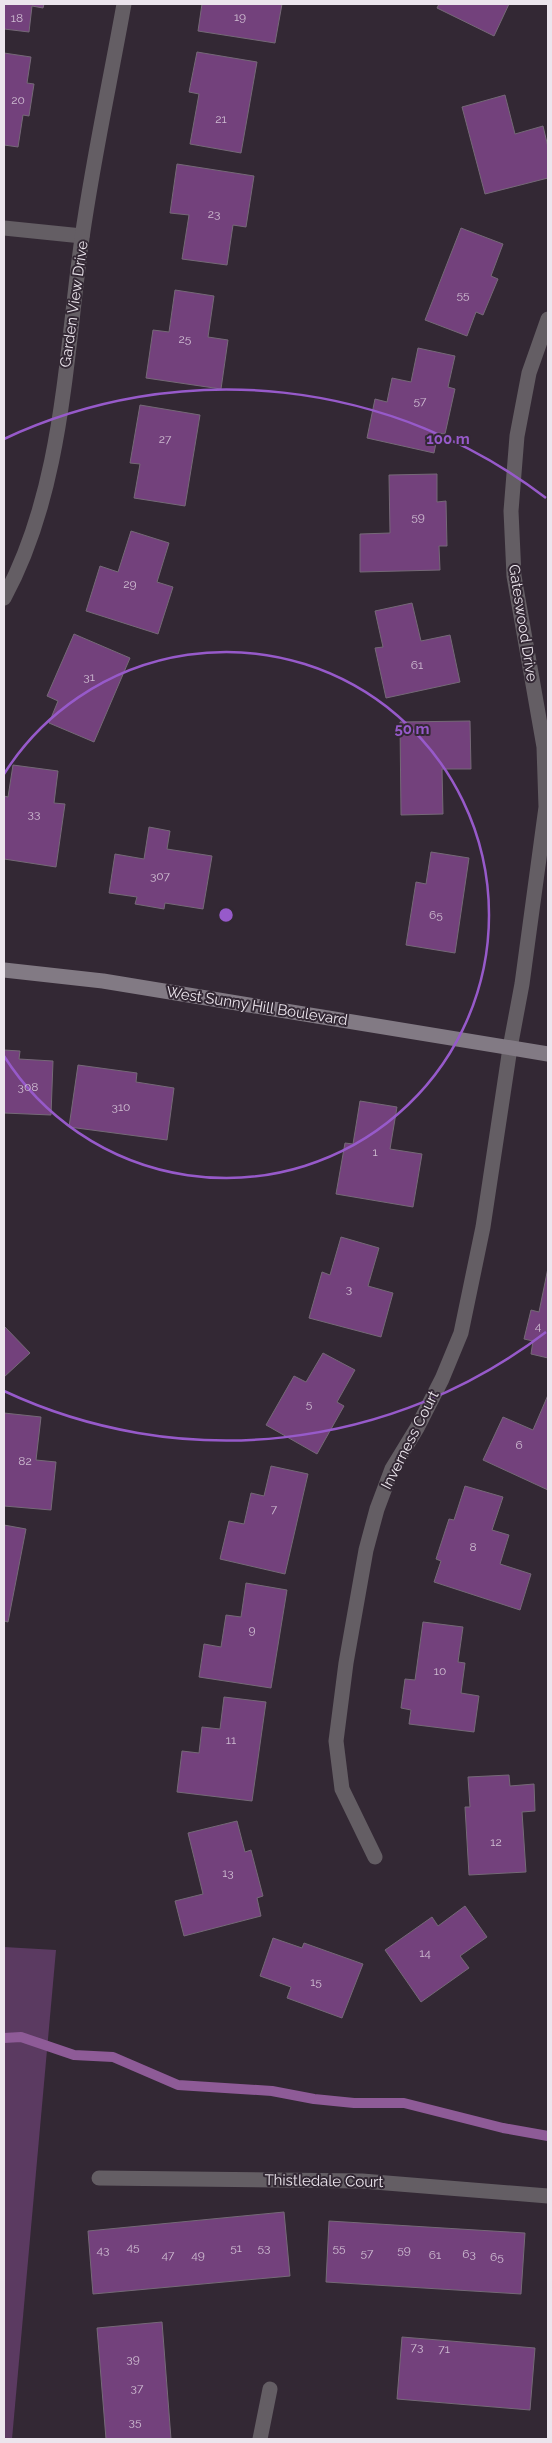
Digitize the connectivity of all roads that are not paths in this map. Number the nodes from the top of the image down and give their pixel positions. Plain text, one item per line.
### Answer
1 (124, 4) edge
2 (4, 228) edge
3 (82, 236) junction
4 (548, 320) edge
5 (4, 598) edge
6 (4, 970) edge
7 (510, 1048) junction
8 (548, 1054) edge
9 (375, 1857) dead end
10 (99, 2178) dead end
11 (548, 2196) edge
12 (270, 2389) dead end
13 (260, 2439) edge

1 - 3 street, Garden View Drive
2 - 3 street
3 - 5 street, Garden View Drive
4 - 7 street, Gateswood Drive
6 - 7 street, West Sunny Hill Boulevard
7 - 8 street, West Sunny Hill Boulevard
7 - 9 street, Inverness Court
10 - 11 street, Thistledale Court
12 - 13 street

